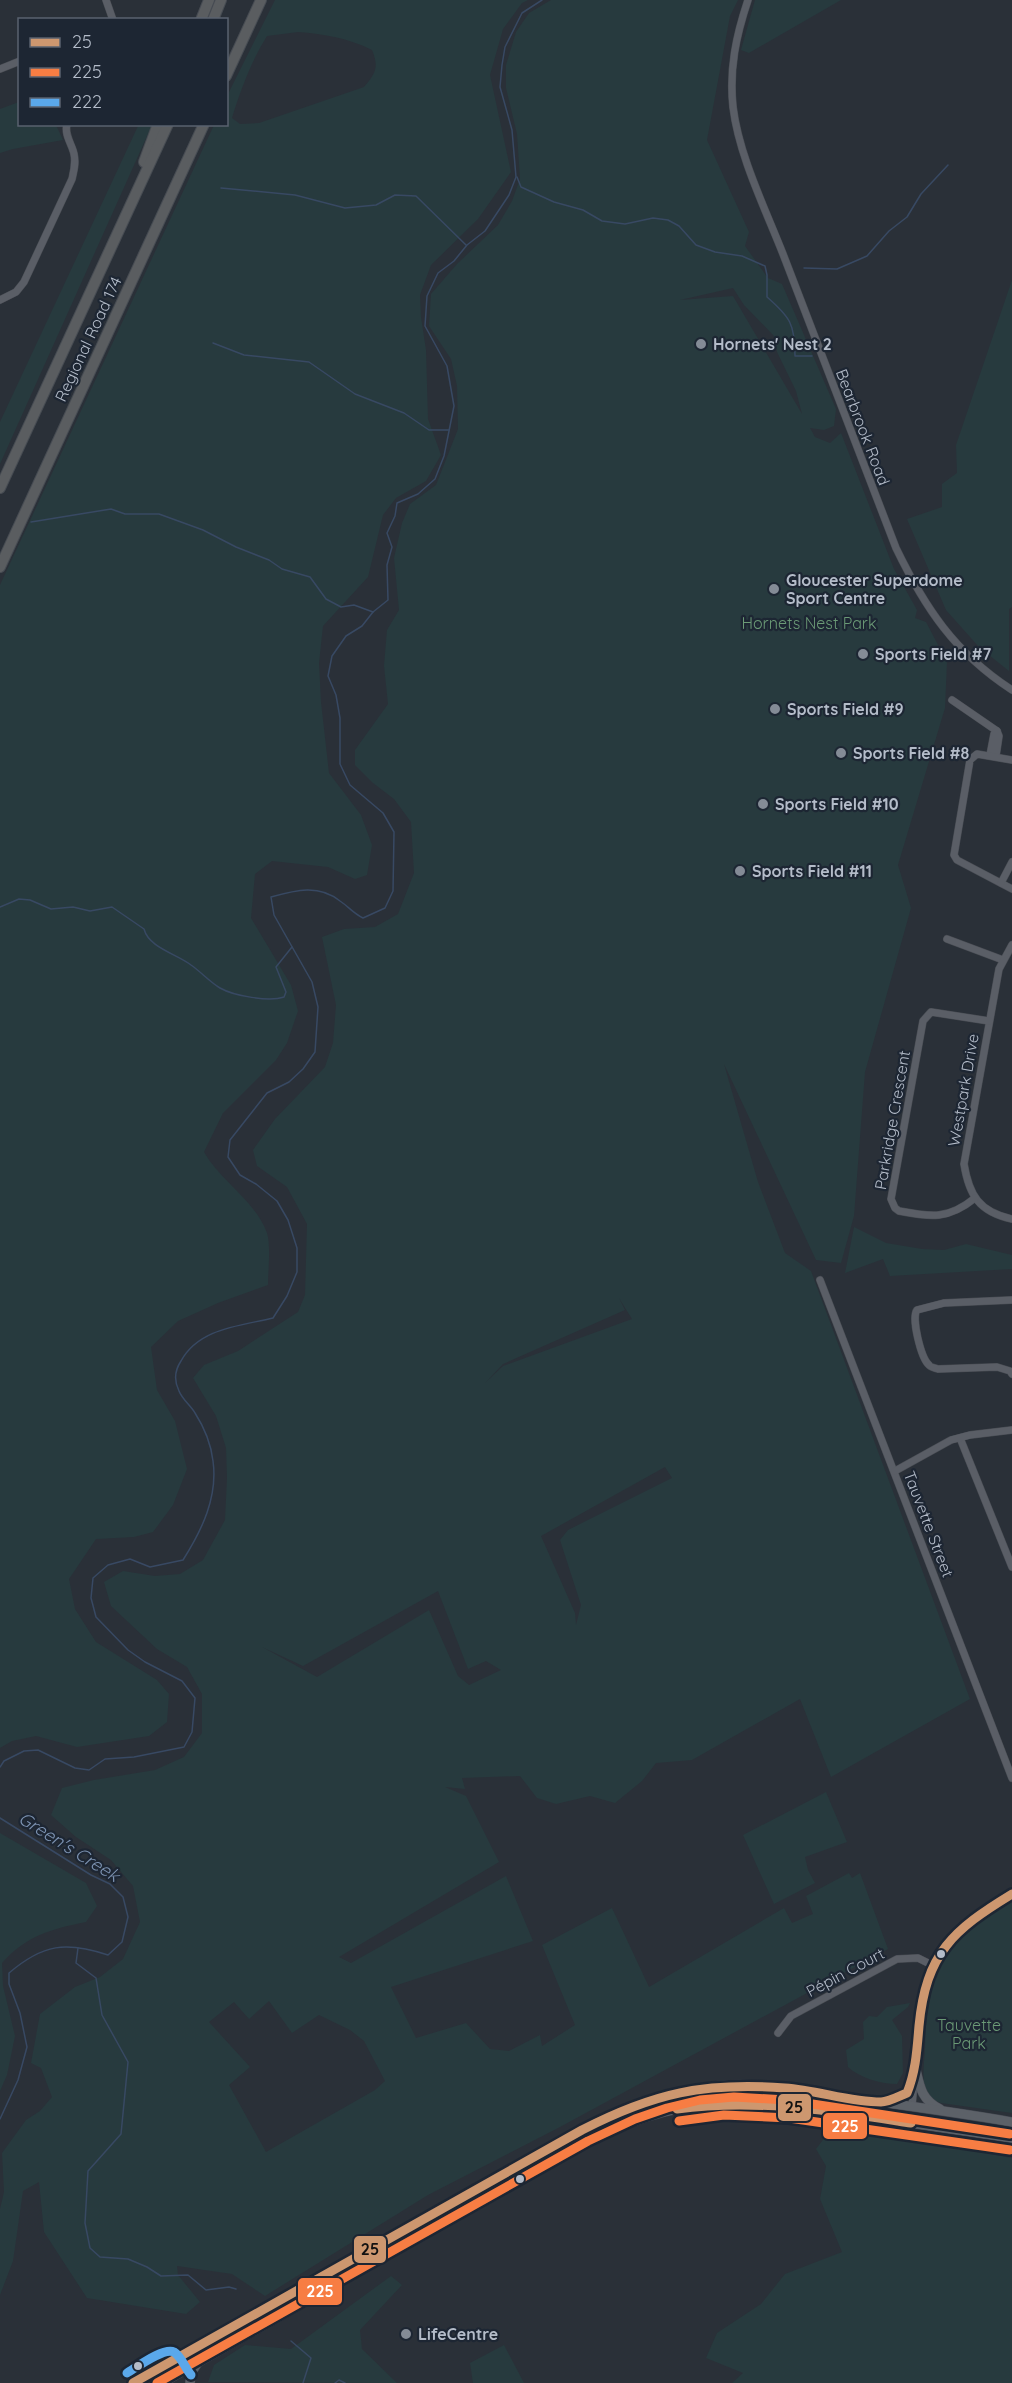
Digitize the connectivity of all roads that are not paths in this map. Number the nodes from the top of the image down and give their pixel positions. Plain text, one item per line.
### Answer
1 (106, 0) edge
2 (209, 0) edge
3 (221, 0) edge
4 (261, 0) edge
5 (267, 0) edge
6 (748, 0) edge
7 (112, 18) edge
8 (202, 18) edge
9 (214, 18) edge
10 (239, 49) junction
11 (18, 62) edge
12 (0, 69) edge
13 (228, 72) edge
14 (66, 126) edge
15 (157, 126) edge
16 (167, 126) edge
17 (203, 126) edge
18 (118, 230) junction
19 (0, 300) edge
20 (0, 488) edge
21 (0, 567) edge
22 (1012, 690) edge
23 (952, 700) dead end
24 (993, 756) junction
25 (1012, 760) edge
26 (1012, 862) edge
27 (1001, 883) junction
28 (1012, 889) edge
29 (947, 939) dead end
30 (1012, 945) edge
31 (1004, 960) junction
32 (989, 1022) junction
33 (975, 1198) junction
34 (1012, 1219) edge
35 (820, 1280) dead end
36 (1012, 1300) edge
37 (1012, 1374) edge
38 (1012, 1430) edge
39 (960, 1438) junction
40 (895, 1471) junction
41 (1012, 1567) edge
42 (1012, 1778) edge
43 (1012, 1894) edge
44 (932, 1965) junction
45 (778, 2033) dead end
46 (915, 2073) junction
47 (883, 2102) junction
48 (912, 2107) junction
49 (948, 2112) junction
50 (1012, 2122) edge
51 (911, 2123) junction
52 (1012, 2138) edge
53 (565, 2140) junction
54 (570, 2151) junction
55 (388, 2239) junction
56 (395, 2249) junction
57 (198, 2362) junction
58 (168, 2363) junction
59 (175, 2375) junction
60 (133, 2383) edge
61 (162, 2383) edge
62 (183, 2383) edge
63 (190, 2383) edge

1 - 7 street
2 - 8 highway
3 - 9 highway
4 - 10 highway
5 - 10 highway
6 - 22 street, Bearbrook Road
10 - 13 highway
11 - 12 street
14 - 19 street
15 - 18 highway
16 - 18 highway, Regional Road 174
17 - 21 highway, Regional Road 174
18 - 20 highway, Regional Road 174
23 - 24 street
24 - 25 street
24 - 27 street
26 - 27 street
27 - 28 street
29 - 31 street
30 - 31 street, Westpark Drive
31 - 32 street, Westpark Drive
32 - 33 street, Westpark Drive
32 - 33 street, Parkridge Crescent
33 - 34 street
35 - 40 street, Tauvette Street
36 - 37 street
38 - 39 street
39 - 40 street
39 - 41 street
40 - 42 street, Tauvette Street
43 - 44 street
44 - 45 street, Pépin Court
44 - 46 street
46 - 47 main road
46 - 48 street
46 - 49 main road
47 - 48 main road
47 - 53 main road
48 - 49 main road
48 - 51 main road
49 - 50 main road
51 - 52 main road
51 - 54 main road
53 - 54 main road
53 - 55 main road
54 - 56 main road
55 - 56 main road
55 - 58 main road
56 - 57 main road
57 - 59 main road
57 - 63 main road
58 - 59 main road
58 - 60 main road
59 - 61 main road
59 - 62 main road

